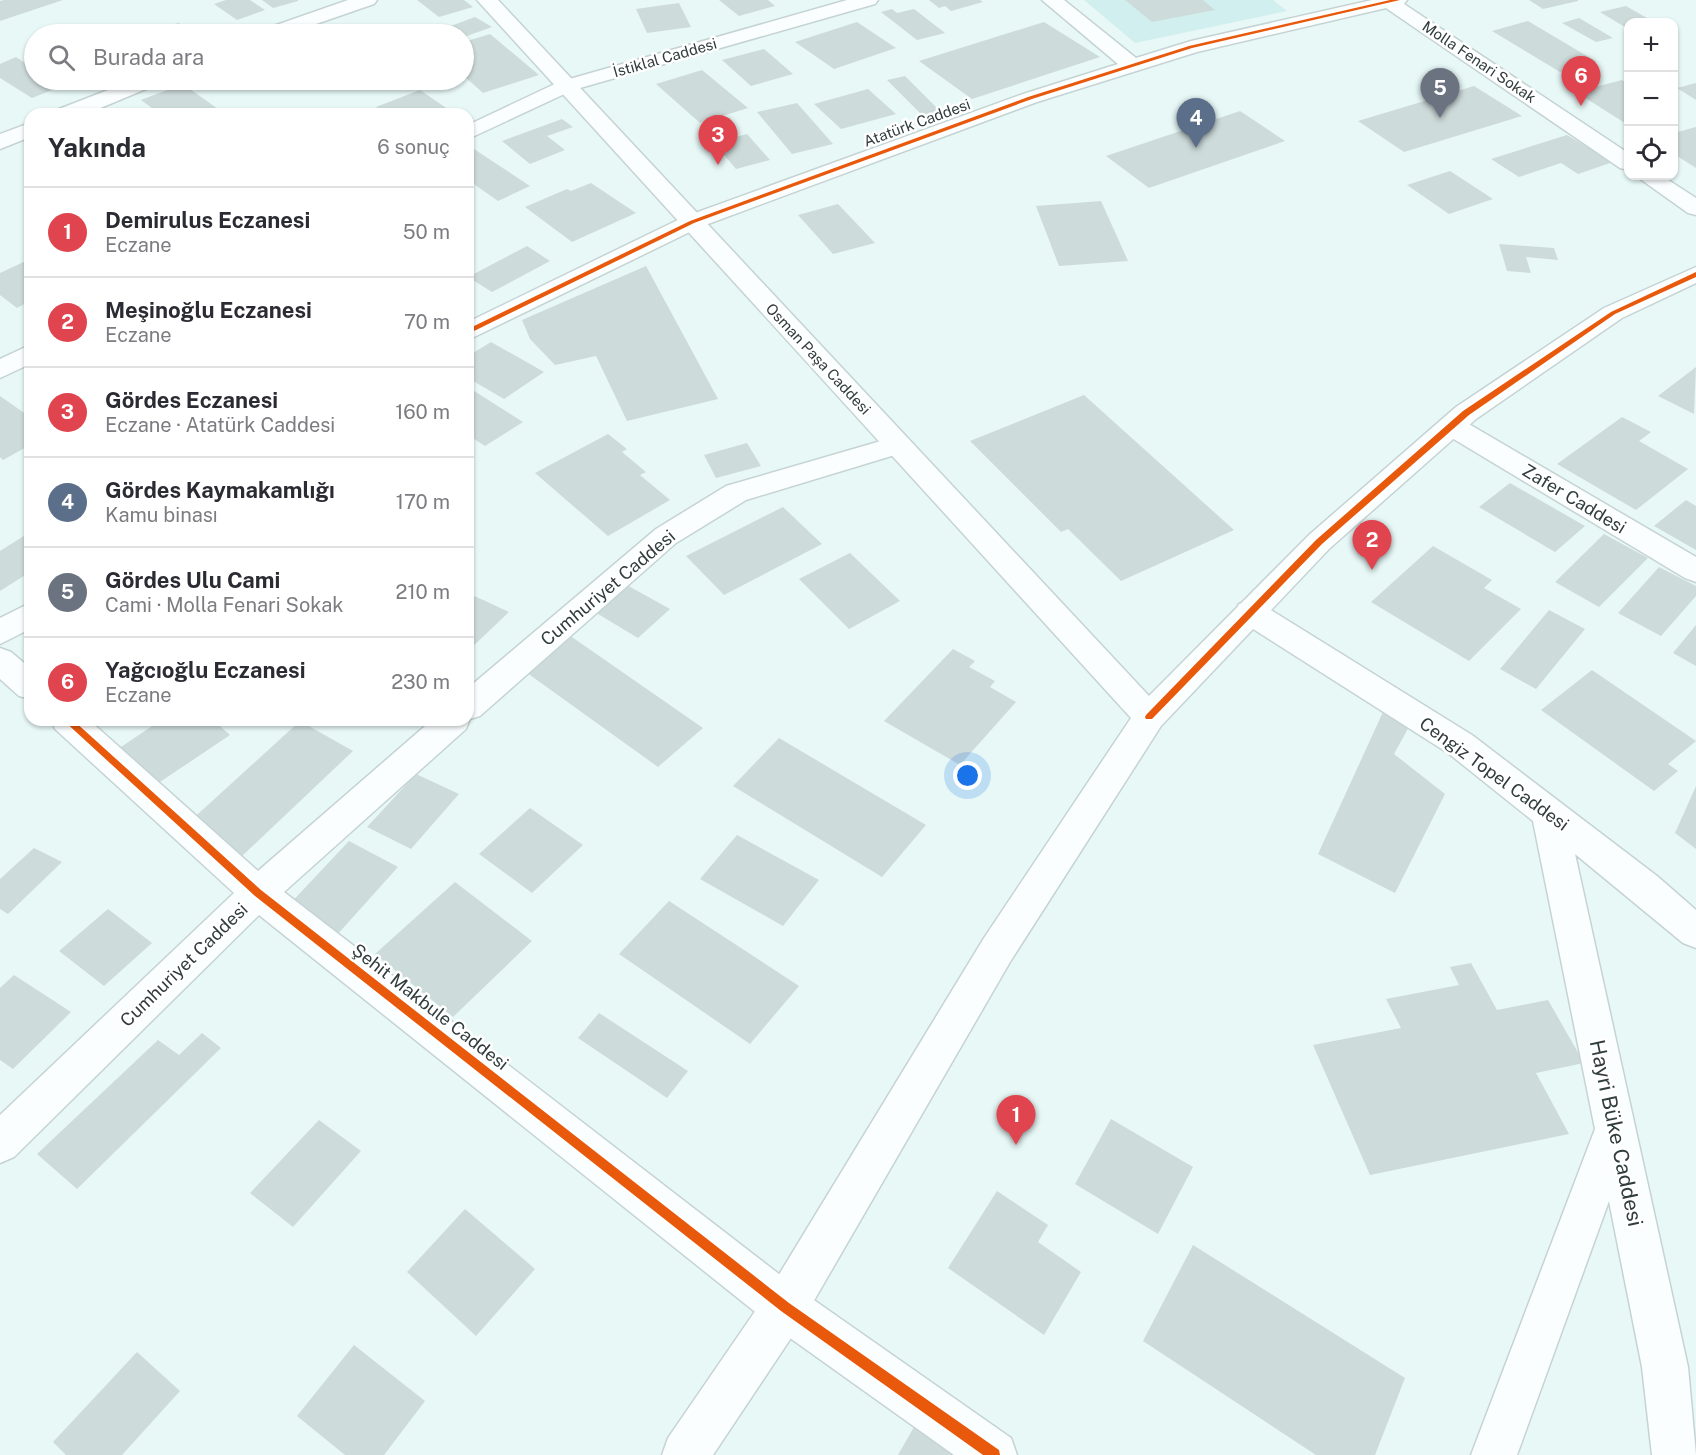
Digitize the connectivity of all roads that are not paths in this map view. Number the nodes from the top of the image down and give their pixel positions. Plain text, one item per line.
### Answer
1 (367, 0) edge
2 (487, 0) edge
3 (868, 0) edge
4 (1052, 0) edge
5 (1393, 1) edge
6 (298, 24) edge
7 (1132, 65) junction
8 (566, 86) junction
9 (126, 90) edge
10 (82, 108) edge
11 (474, 130) edge
12 (24, 132) edge
13 (0, 142) edge
14 (1624, 160) edge
15 (1653, 180) edge
16 (1696, 208) edge
17 (692, 222) junction
18 (1696, 274) edge
19 (474, 329) edge
20 (24, 356) edge
21 (0, 370) edge
22 (1452, 426) junction
23 (898, 445) junction
24 (1696, 571) edge
25 (1250, 612) junction
26 (24, 618) edge
27 (0, 633) edge
28 (0, 660) edge
29 (24, 682) edge
30 (474, 702) edge
31 (1149, 717) junction
32 (74, 726) edge
33 (447, 726) edge
34 (1549, 812) junction
35 (258, 892) junction
36 (1696, 932) edge
37 (1615, 1129) junction
38 (0, 1143) edge
39 (784, 1307) junction
40 (685, 1455) edge
41 (994, 1455) edge
42 (1494, 1455) edge
43 (1675, 1455) edge

1 - 6 street
2 - 8 street, Osman Paşa Caddesi
3 - 8 street, İstiklal Caddesi
4 - 7 street
5 - 7 street, Atatürk Caddesi
5 - 14 street, Molla Fenari Sokak
7 - 17 street, Atatürk Caddesi
8 - 11 street, İstiklal Caddesi
8 - 17 street, Osman Paşa Caddesi
9 - 10 street
12 - 13 street
15 - 16 street
17 - 19 street, Atatürk Caddesi
17 - 23 street, Osman Paşa Caddesi
18 - 22 street
20 - 21 street
22 - 24 street, Zafer Caddesi
22 - 25 street
23 - 30 street, Cumhuriyet Caddesi
23 - 31 street, Osman Paşa Caddesi
25 - 31 street
25 - 34 street, Cengiz Topel Caddesi
26 - 27 street
28 - 29 street
31 - 39 street
32 - 35 street, Şehit Makbule Caddesi
33 - 35 street, Cumhuriyet Caddesi
34 - 36 street, Cengiz Topel Caddesi
34 - 37 street, Hayri Büke Caddesi
35 - 38 street, Cumhuriyet Caddesi
35 - 39 street, Şehit Makbule Caddesi
37 - 42 street
37 - 43 street, Hayri Büke Caddesi
39 - 40 street
39 - 41 street, Şehit Makbule Caddesi

